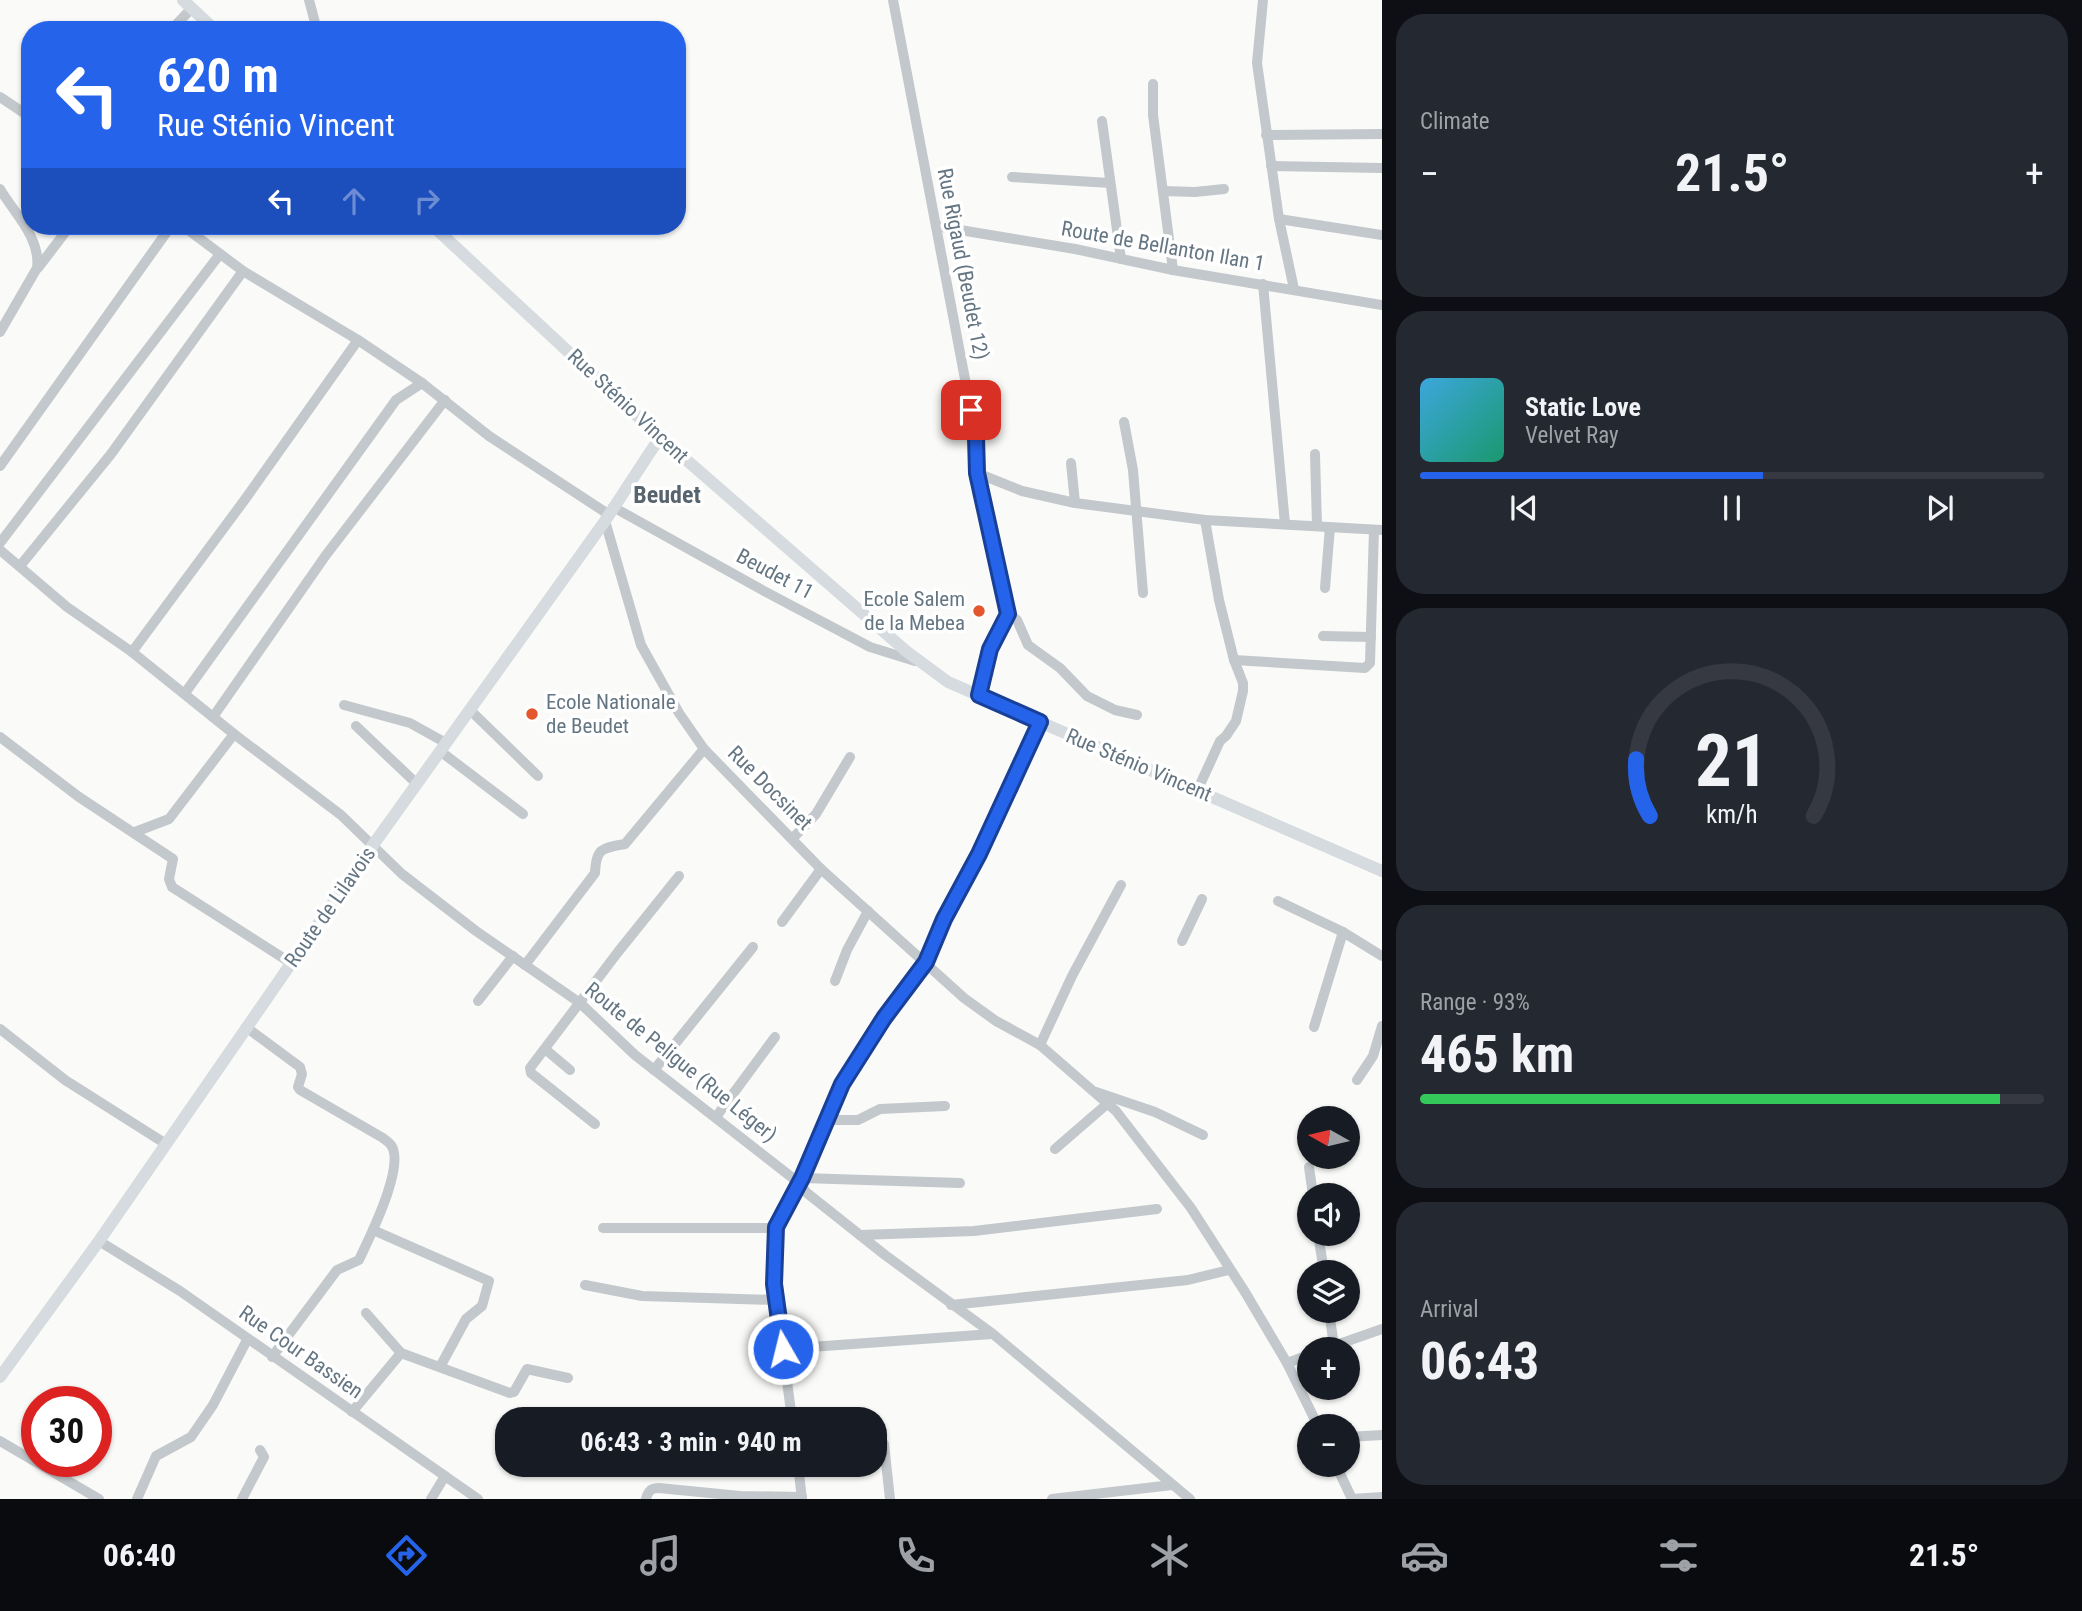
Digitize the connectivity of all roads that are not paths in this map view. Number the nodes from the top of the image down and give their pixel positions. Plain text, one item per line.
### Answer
1 (309, 0) edge
2 (893, 0) edge
3 (1263, 0) edge
4 (188, 4) edge
5 (177, 21) edge
6 (206, 21) edge
7 (315, 21) edge
8 (1153, 84) dead end
9 (0, 97) edge
10 (21, 111) edge
11 (1101, 121) dead end
12 (1382, 134) edge
13 (1266, 135) junction
14 (1271, 166) junction
15 (1382, 168) edge
16 (1013, 177) dead end
17 (1110, 183) junction
18 (0, 189) edge
19 (1224, 189) dead end
20 (1163, 191) junction
21 (1279, 219) junction
22 (21, 221) edge
23 (936, 226) junction
24 (30, 235) edge
25 (63, 235) edge
26 (165, 235) edge
27 (195, 235) edge
28 (443, 235) edge
29 (1382, 235) edge
30 (220, 254) junction
31 (1121, 259) junction
32 (37, 268) junction
33 (1173, 270) junction
34 (243, 271) junction
35 (1263, 284) junction
36 (1294, 289) junction
37 (1382, 305) edge
38 (0, 332) edge
39 (358, 340) junction
40 (422, 383) junction
41 (445, 400) junction
42 (1124, 422) dead end
43 (660, 437) junction
44 (1315, 454) dead end
45 (1071, 463) dead end
46 (0, 466) edge
47 (977, 473) junction
48 (1074, 503) junction
49 (1136, 511) junction
50 (609, 514) junction
51 (1205, 520) junction
52 (1285, 524) junction
53 (1317, 526) junction
54 (1330, 527) junction
55 (1378, 530) edge
56 (0, 542) edge
57 (2, 555) edge
58 (20, 566) junction
59 (1325, 588) dead end
60 (1143, 593) dead end
61 (1008, 614) junction
62 (1323, 636) dead end
63 (1371, 637) junction
64 (132, 652) junction
65 (1234, 660) junction
66 (923, 664) junction
67 (185, 693) junction
68 (979, 695) junction
69 (344, 705) dead end
70 (470, 710) junction
71 (1137, 715) dead end
72 (213, 716) junction
73 (1040, 722) junction
74 (356, 726) dead end
75 (234, 734) junction
76 (0, 737) edge
77 (443, 747) junction
78 (704, 749) junction
79 (850, 757) dead end
80 (538, 776) dead end
81 (417, 784) junction
82 (1198, 789) junction
83 (523, 814) dead end
84 (135, 832) junction
85 (792, 839) junction
86 (373, 845) junction
87 (821, 869) junction
88 (1382, 871) edge
89 (679, 876) dead end
90 (1121, 885) dead end
91 (1202, 899) dead end
92 (1278, 901) dead end
93 (868, 911) junction
94 (782, 922) dead end
95 (1343, 932) junction
96 (1182, 942) dead end
97 (753, 947) dead end
98 (513, 956) junction
99 (1382, 956) edge
100 (926, 962) junction
101 (291, 963) junction
102 (526, 965) junction
103 (835, 981) dead end
104 (478, 1001) dead end
105 (580, 1003) junction
106 (1382, 1026) edge
107 (246, 1027) junction
108 (1314, 1027) dead end
109 (0, 1029) edge
110 (775, 1037) dead end
111 (1040, 1045) junction
112 (545, 1049) junction
113 (570, 1070) dead end
114 (654, 1070) junction
115 (1357, 1080) dead end
116 (1091, 1091) junction
117 (1107, 1104) junction
118 (945, 1106) dead end
119 (716, 1117) junction
120 (827, 1120) junction
121 (595, 1125) dead end
122 (1203, 1135) dead end
123 (166, 1144) junction
124 (1055, 1149) dead end
125 (801, 1181) junction
126 (960, 1183) dead end
127 (1157, 1209) dead end
128 (776, 1227) junction
129 (603, 1228) dead end
130 (373, 1230) junction
131 (860, 1235) junction
132 (99, 1241) junction
133 (1229, 1270) junction
134 (585, 1285) dead end
135 (776, 1300) junction
136 (951, 1305) junction
137 (366, 1313) dead end
138 (1382, 1329) edge
139 (993, 1334) junction
140 (1360, 1337) edge
141 (247, 1340) junction
142 (783, 1349) junction
143 (401, 1353) junction
144 (272, 1357) junction
145 (1297, 1359) edge
146 (1287, 1363) junction
147 (440, 1367) junction
148 (1, 1373) edge
149 (568, 1378) dead end
150 (790, 1407) edge
151 (352, 1412) junction
152 (1312, 1414) edge
153 (1382, 1435) edge
154 (1360, 1436) edge
155 (0, 1441) edge
156 (260, 1450) dead end
157 (887, 1472) edge
158 (445, 1476) junction
159 (799, 1477) edge
160 (1342, 1477) edge
161 (1172, 1485) junction
162 (1382, 1497) edge
163 (802, 1498) edge
164 (99, 1499) edge
165 (137, 1499) edge
166 (242, 1499) edge
167 (430, 1499) edge
168 (478, 1499) edge
169 (646, 1499) edge
170 (890, 1499) edge
171 (1052, 1499) edge
172 (1190, 1499) edge
173 (1352, 1499) edge

1 - 7 street
2 - 23 street, Rue Rigaud (Beudet 12)
3 - 13 street
4 - 5 street
4 - 6 main road
8 - 20 street
9 - 10 street
11 - 17 street
12 - 13 street
13 - 14 street
14 - 15 street
14 - 21 street
16 - 17 street
17 - 31 street
18 - 22 street
19 - 20 street
20 - 33 street
21 - 29 street
21 - 36 street
23 - 31 street, Route de Bellanton Ilan 1
23 - 47 street, Rue Rigaud (Beudet 12)
24 - 32 street
25 - 32 street
26 - 46 street
27 - 30 street, Beudet 11
28 - 43 main road, Rue Sténio Vincent
30 - 34 street, Beudet 11
30 - 56 street
31 - 33 street, Route de Bellanton Ilan 1
32 - 38 street
33 - 35 street, Route de Bellanton Ilan 1
34 - 39 street, Beudet 11
34 - 58 street
35 - 36 street, Route de Bellanton Ilan 1
35 - 52 street
36 - 37 street, Route de Bellanton Ilan 1
39 - 40 street, Beudet 11
39 - 64 street
40 - 41 street, Beudet 11
40 - 67 street
41 - 50 street, Beudet 11
41 - 72 street
42 - 49 street
43 - 50 main road, Route de Lilavois
43 - 66 main road, Rue Sténio Vincent
44 - 53 street
45 - 48 street
47 - 48 street
47 - 61 street, Rue Rigaud (Beudet 12)
48 - 49 street
49 - 51 street
49 - 60 street
50 - 66 street, Beudet 11
50 - 70 main road, Route de Lilavois
50 - 78 street, Rue Docsinet
51 - 52 street
51 - 65 street
52 - 53 street
53 - 54 street
54 - 55 street
54 - 59 street
55 - 63 street
57 - 58 street, Route de Peligue (Rue Léger)
58 - 64 street, Route de Peligue (Rue Léger)
61 - 68 street
61 - 71 street
62 - 63 street
63 - 65 street
64 - 67 street, Route de Peligue (Rue Léger)
65 - 82 street
66 - 68 main road, Rue Sténio Vincent
67 - 72 street, Route de Peligue (Rue Léger)
68 - 73 main road, Rue Sténio Vincent
69 - 77 street
70 - 77 main road, Route de Lilavois
70 - 80 street
72 - 75 street, Route de Peligue (Rue Léger)
73 - 82 main road, Rue Sténio Vincent
73 - 100 street
74 - 81 street
75 - 84 street
75 - 86 street, Route de Peligue (Rue Léger)
76 - 84 street
77 - 81 main road, Route de Lilavois
77 - 83 street
78 - 85 street, Rue Docsinet
78 - 102 street
79 - 85 street
81 - 86 main road, Route de Lilavois
82 - 88 main road, Rue Sténio Vincent
84 - 101 street
85 - 87 street, Rue Docsinet
86 - 98 street, Route de Peligue (Rue Léger)
86 - 101 main road, Route de Lilavois
87 - 93 street, Rue Docsinet
87 - 94 street
89 - 105 street
90 - 111 street
91 - 96 street
92 - 95 street
93 - 100 street, Rue Docsinet
93 - 103 street
95 - 99 street
95 - 108 street
97 - 114 street
98 - 102 street, Route de Peligue (Rue Léger)
98 - 104 street
100 - 111 street, Rue Docsinet
100 - 120 street
101 - 107 main road, Route de Lilavois
102 - 105 street, Route de Peligue (Rue Léger)
105 - 112 street
105 - 114 street, Route de Peligue (Rue Léger)
106 - 115 street
107 - 123 main road, Route de Lilavois
107 - 130 street
109 - 123 street
110 - 119 street
111 - 116 street, Rue Docsinet
112 - 113 street
112 - 121 street
114 - 119 street, Route de Peligue (Rue Léger)
116 - 117 street, Rue Docsinet
116 - 122 street
117 - 124 street
117 - 133 street, Rue Docsinet
118 - 120 street
119 - 125 street, Route de Peligue (Rue Léger)
120 - 125 street
123 - 132 main road, Route de Lilavois
125 - 126 street
125 - 128 street
125 - 131 street, Route de Peligue (Rue Léger)
127 - 131 street
128 - 129 street
128 - 135 street
130 - 144 street
130 - 147 street
131 - 136 street, Route de Peligue (Rue Léger)
132 - 141 street, Rue Cour Bassien
132 - 148 main road, Route de Lilavois
133 - 136 street
133 - 146 street, Rue Docsinet
134 - 135 street
135 - 142 street
136 - 139 street, Route de Peligue (Rue Léger)
137 - 143 street
138 - 140 street
139 - 142 street
139 - 161 street, Route de Peligue (Rue Léger)
141 - 144 street, Rue Cour Bassien
141 - 165 street
142 - 150 street
143 - 147 street
143 - 151 street
144 - 151 street, Rue Cour Bassien
145 - 146 street
146 - 152 street, Rue Docsinet
147 - 149 street
151 - 158 street, Rue Cour Bassien
153 - 154 street
155 - 164 street
156 - 166 street
157 - 170 street
158 - 167 street
158 - 168 street, Rue Cour Bassien
159 - 163 street
160 - 173 street
161 - 171 street
161 - 172 street, Route de Peligue (Rue Léger)
162 - 173 street
163 - 169 street

